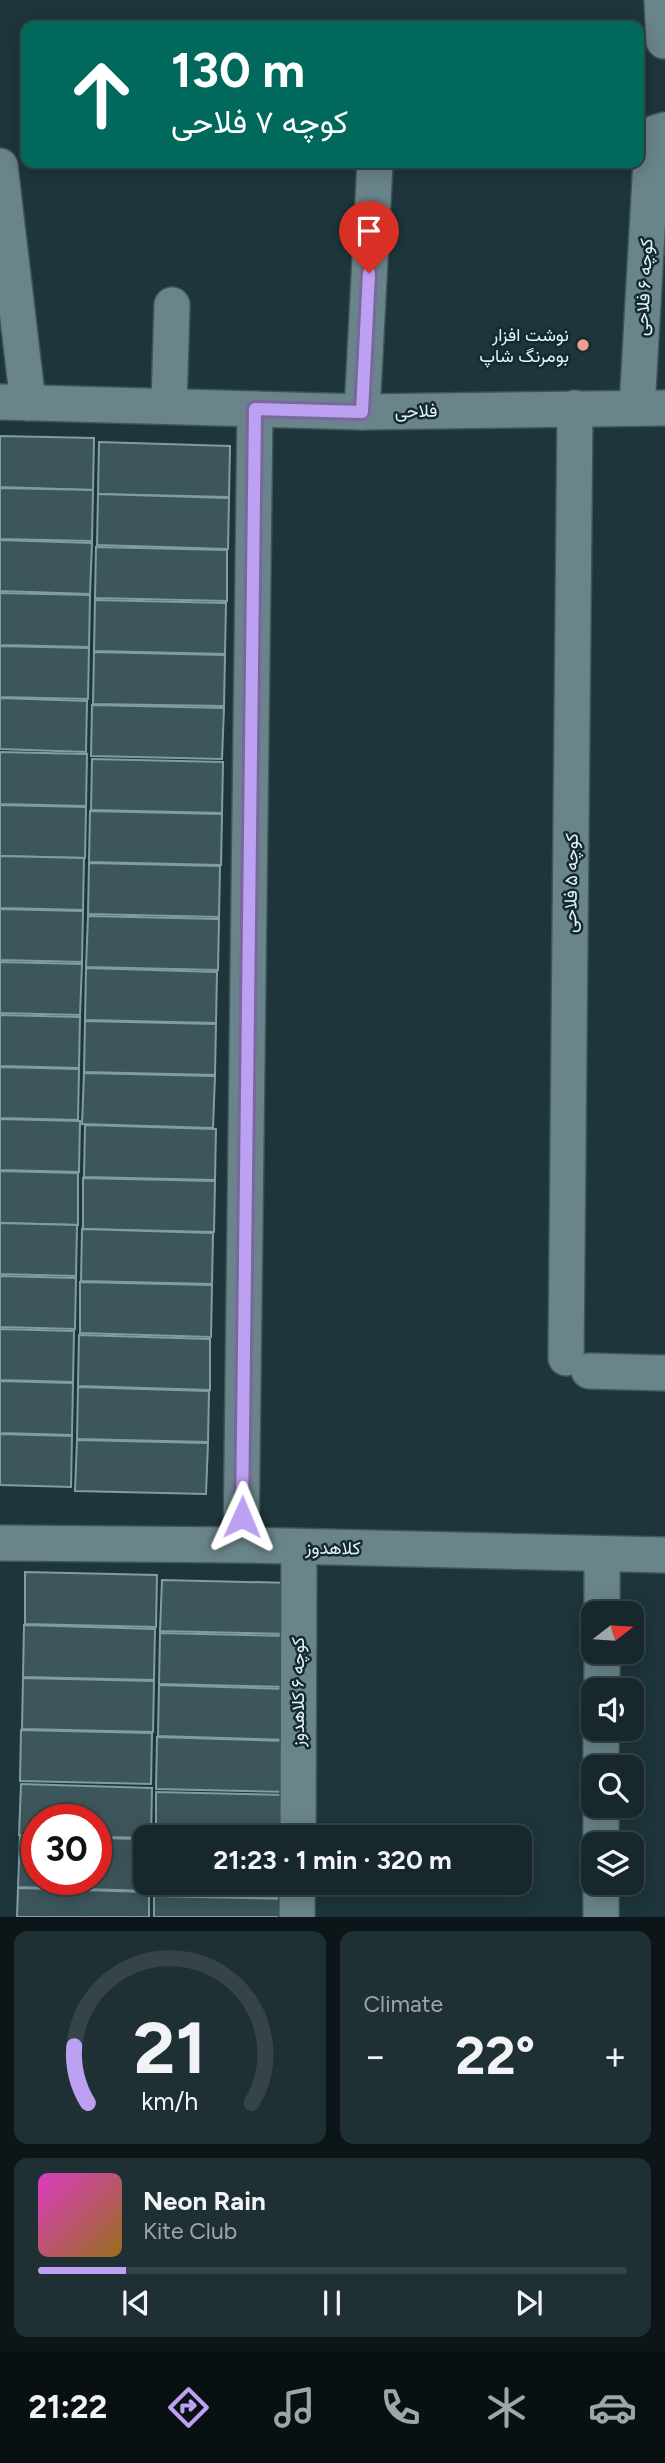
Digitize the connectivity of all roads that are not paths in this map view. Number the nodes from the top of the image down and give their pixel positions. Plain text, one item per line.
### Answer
1 (662, 0) edge
2 (664, 41) edge
3 (665, 130) edge
4 (0, 166) edge
5 (375, 168) edge
6 (172, 305) dead end
7 (14, 402) edge
8 (169, 405) junction
9 (575, 408) junction
10 (651, 408) edge
11 (255, 409) junction
12 (362, 412) junction
13 (665, 1373) edge
14 (0, 1543) edge
15 (241, 1545) junction
16 (299, 1547) junction
17 (602, 1554) junction
18 (665, 1555) edge
19 (602, 1601) edge
20 (298, 1825) edge
21 (601, 1895) edge
22 (600, 1917) edge

1 - 2 street
3 - 10 street, کوچه ۶ فلاحی
4 - 7 street
5 - 12 street
6 - 8 street
7 - 8 street, فلاحی
8 - 11 street, فلاحی
9 - 10 street, فلاحی
9 - 12 street, فلاحی
9 - 13 street, کوچه ۵ فلاحی
11 - 12 street, فلاحی
11 - 15 street
14 - 15 street, کلاهدوز
15 - 16 street, کلاهدوز
16 - 17 street, کلاهدوز
16 - 20 street, کوچه ۶ کلاهدوز
17 - 18 street, کلاهدوز
17 - 19 street
21 - 22 street

